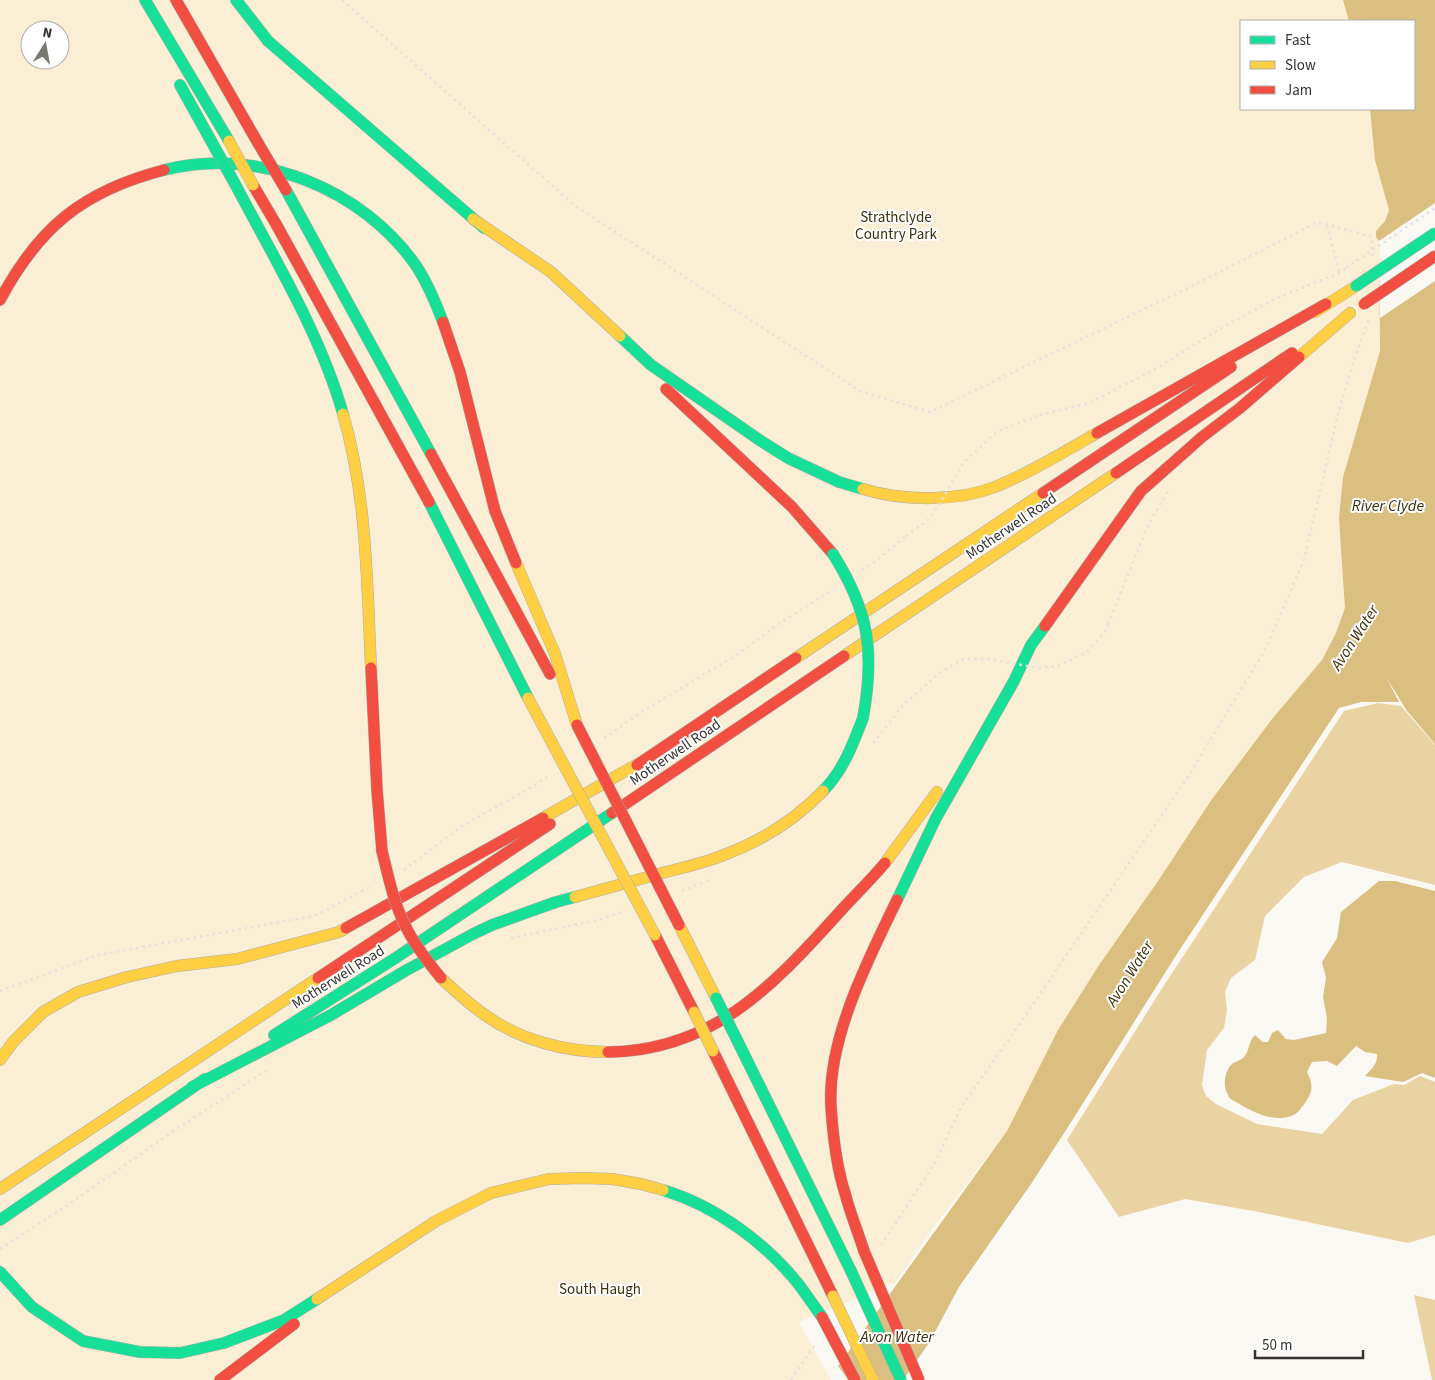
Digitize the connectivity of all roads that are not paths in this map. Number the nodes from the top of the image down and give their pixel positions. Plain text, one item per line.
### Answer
1 (134, 0) edge
2 (145, 0) edge
3 (176, 0) edge
4 (236, 0) edge
5 (152, 34) dead end
6 (175, 76) dead end
7 (473, 219) junction
8 (1435, 233) edge
9 (1435, 256) edge
10 (0, 300) edge
11 (1326, 304) junction
12 (1350, 313) junction
13 (1014, 681) junction
14 (577, 725) junction
15 (650, 757) junction
16 (0, 1060) edge
17 (192, 1087) junction
18 (0, 1189) edge
19 (0, 1220) edge
20 (384, 1256) junction
21 (0, 1272) edge
22 (220, 1380) edge
23 (855, 1380) edge
24 (873, 1380) edge
25 (901, 1380) edge
26 (919, 1380) edge

1 - 5 main road
2 - 24 main road, bridge
3 - 14 main road, bridge
4 - 7 main road
6 - 13 main road, bridge
7 - 11 main road
7 - 17 main road, bridge
8 - 11 main road, Motherwell Road, bridge
9 - 12 main road, Motherwell Road, bridge
10 - 14 main road
11 - 15 main road, Motherwell Road
12 - 13 main road
12 - 17 main road, Motherwell Road
13 - 26 main road, bridge
14 - 25 main road, bridge
15 - 16 main road
15 - 18 main road, Motherwell Road
17 - 19 main road, Motherwell Road
20 - 21 main road
20 - 22 main road
20 - 23 main road, bridge

